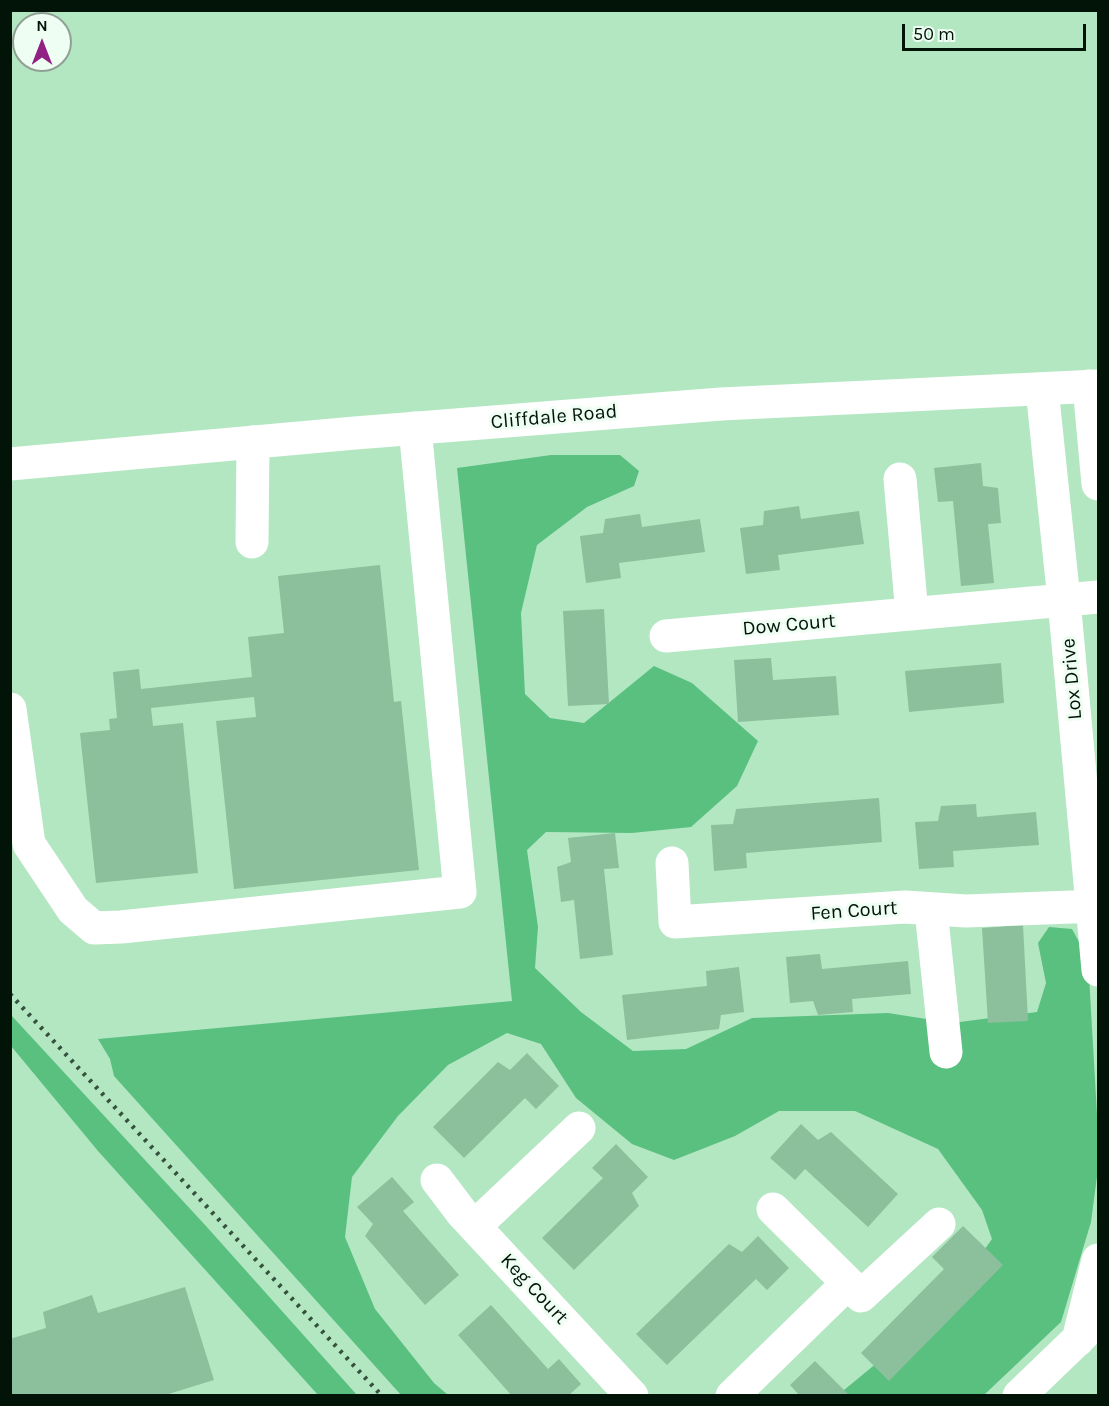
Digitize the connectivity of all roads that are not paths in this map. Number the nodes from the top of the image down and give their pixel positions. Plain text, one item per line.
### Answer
1 (1094, 386) edge
2 (1042, 389) junction
3 (415, 428) junction
4 (253, 442) junction
5 (10, 464) edge
6 (900, 479) dead end
7 (1098, 484) edge
8 (252, 542) dead end
9 (1098, 597) edge
10 (1064, 600) junction
11 (912, 614) junction
12 (666, 636) dead end
13 (10, 709) edge
14 (672, 863) dead end
15 (1096, 906) edge
16 (931, 910) junction
17 (1098, 970) edge
18 (946, 1052) dead end
19 (579, 1128) dead end
20 (437, 1180) dead end
21 (773, 1209) dead end
22 (939, 1224) dead end
23 (475, 1226) junction
24 (1098, 1260) edge
25 (848, 1283) junction
26 (1088, 1330) edge
27 (632, 1395) edge
28 (732, 1395) edge
29 (1019, 1395) edge

1 - 2 street, Cliffdale Road
1 - 7 street
2 - 3 street, Cliffdale Road
2 - 10 street, Lox Drive
3 - 4 street, Cliffdale Road
3 - 13 street
4 - 5 street, Cliffdale Road
4 - 8 street
6 - 11 street
9 - 10 street, Dow Court
10 - 11 street, Dow Court
10 - 15 street, Lox Drive
11 - 12 street, Dow Court
14 - 16 street, Fen Court
15 - 16 street, Fen Court
15 - 17 street, Lox Drive
16 - 18 street
19 - 23 street
20 - 23 street, Keg Court
21 - 25 street
22 - 25 street
23 - 27 street, Keg Court
24 - 26 street
25 - 28 street
26 - 29 street

